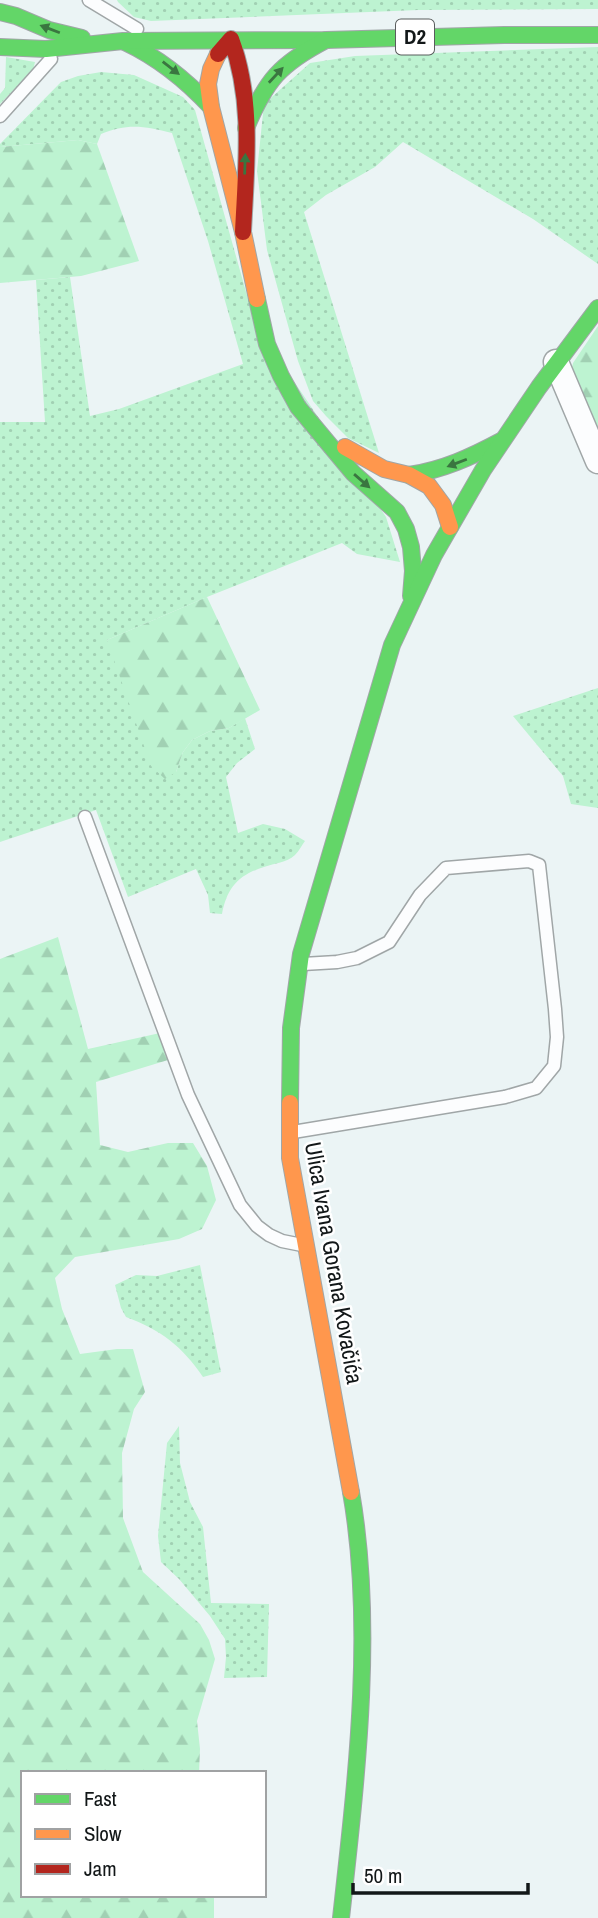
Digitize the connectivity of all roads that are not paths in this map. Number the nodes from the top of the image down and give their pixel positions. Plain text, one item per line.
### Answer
1 (89, 0) edge
2 (0, 12) edge
3 (598, 35) edge
4 (231, 39) junction
5 (155, 40) junction
6 (326, 40) junction
7 (123, 41) junction
8 (101, 42) junction
9 (0, 47) edge
10 (61, 49) junction
11 (211, 107) junction
12 (0, 116) edge
13 (246, 128) junction
14 (243, 232) junction
15 (598, 307) edge
16 (556, 362) junction
17 (317, 430) junction
18 (501, 441) junction
19 (598, 461) edge
20 (409, 475) junction
21 (397, 512) junction
22 (450, 527) junction
23 (411, 598) junction
24 (85, 817) dead end
25 (299, 964) junction
26 (289, 1133) junction
27 (306, 1246) junction
28 (341, 1918) edge

1 - 5 lane
8 -> 2 main road, D2
3 - 6 main road, D2
4 - 5 main road, D2
4 - 6 main road, D2
4 - 11 main road
4 - 13 main road
5 - 7 main road, D2
13 -> 6 main road
7 - 8 main road, D2
7 -> 11 main road
8 - 10 main road, D2
9 - 10 main road, D2
10 - 12 lane
11 - 14 main road
14 -> 13 main road
14 - 17 main road
15 - 16 main road, Ulica Ivana Gorana Kovačića
16 - 18 main road, Ulica Ivana Gorana Kovačića
16 - 19 street
17 - 20 main road
17 -> 21 main road
18 -> 20 main road
18 - 22 main road, Ulica Ivana Gorana Kovačića
20 - 22 main road
21 - 22 main road
21 - 23 main road
22 - 23 main road, Ulica Ivana Gorana Kovačića
23 - 25 main road, Ulica Ivana Gorana Kovačića
24 - 27 lane
25 - 26 main road, Ulica Ivana Gorana Kovačića
25 - 26 lane
26 - 27 main road, Ulica Ivana Gorana Kovačića
27 - 28 main road, Ulica Ivana Gorana Kovačića

